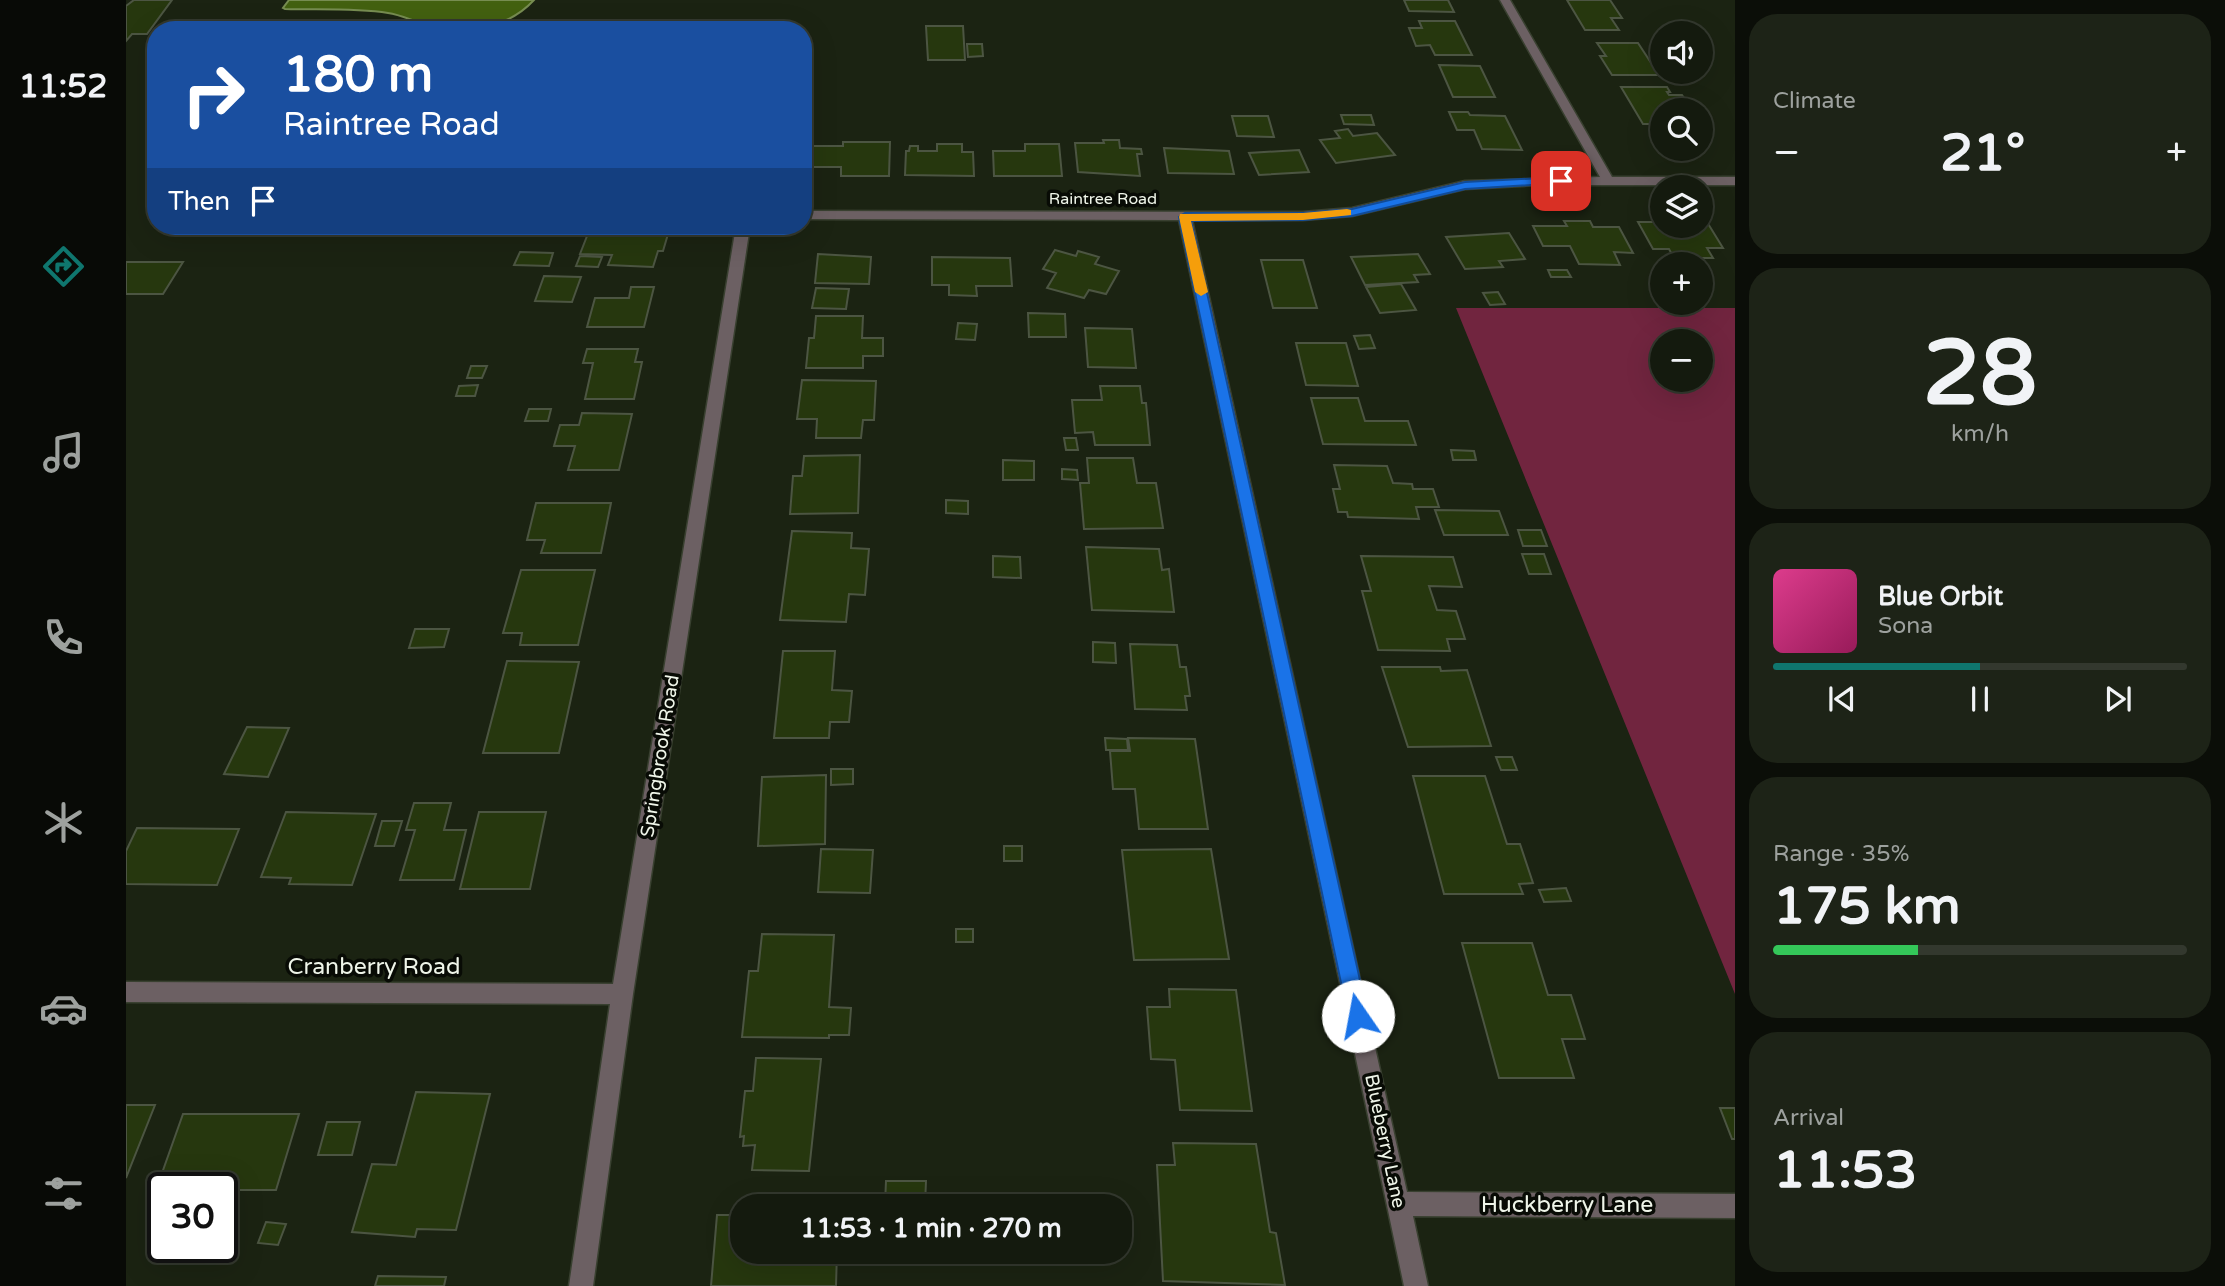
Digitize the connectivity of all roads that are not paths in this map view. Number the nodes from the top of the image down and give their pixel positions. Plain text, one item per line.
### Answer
1 (1505, 0) edge
2 (1608, 181) junction
3 (1735, 181) edge
4 (812, 215) edge
5 (1185, 217) junction
6 (742, 235) edge
7 (126, 992) edge
8 (622, 994) junction
9 (1399, 1204) junction
10 (1735, 1206) edge
11 (581, 1286) edge
12 (1416, 1286) edge

1 - 2 street
2 - 3 street, Raintree Road
2 - 5 street, Raintree Road
4 - 5 street, Raintree Road
5 - 9 street, Blueberry Lane
6 - 8 street, Springbrook Road
7 - 8 street, Cranberry Road
8 - 11 street, Springbrook Road
9 - 10 street, Huckberry Lane
9 - 12 street, Blueberry Lane

